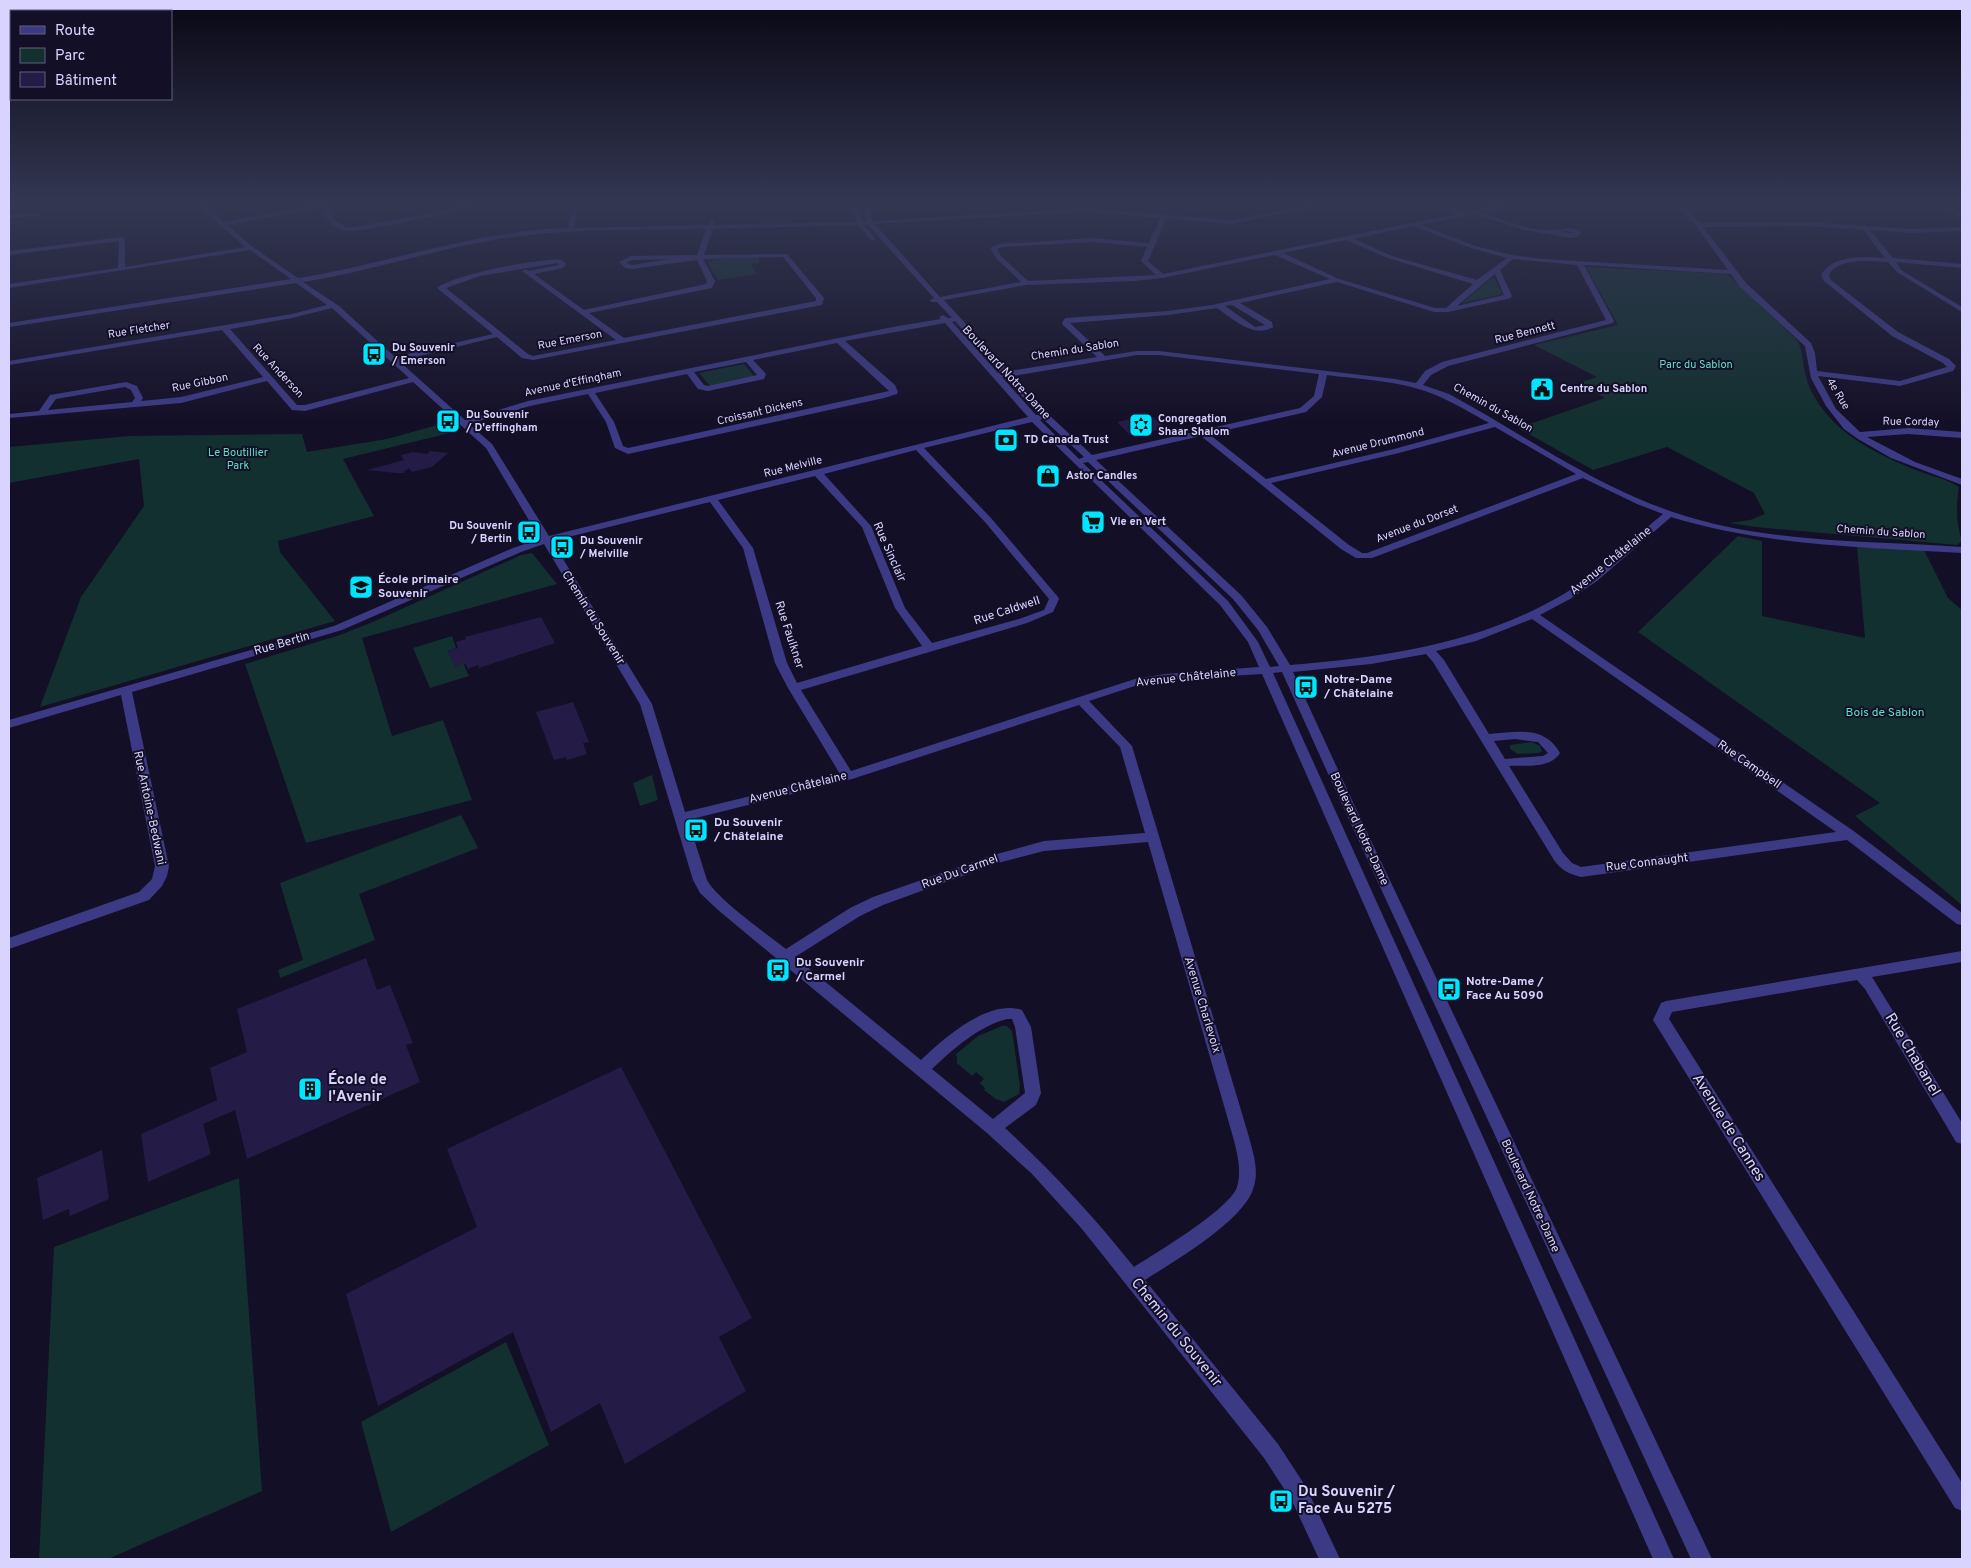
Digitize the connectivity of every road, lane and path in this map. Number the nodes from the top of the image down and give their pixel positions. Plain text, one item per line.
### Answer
1 (61, 278) edge
2 (291, 278) edge
3 (291, 278) edge
4 (292, 278) edge
5 (469, 278) edge
6 (536, 278) edge
7 (709, 278) edge
8 (804, 278) edge
9 (920, 278) edge
10 (1021, 278) edge
11 (1142, 278) edge
12 (1332, 278) edge
13 (1462, 278) edge
14 (1484, 278) edge
15 (1500, 278) edge
16 (1587, 278) edge
17 (1737, 278) edge
18 (1827, 278) edge
19 (1911, 278) edge
20 (1336, 280) junction
21 (911, 281) dead end
22 (1026, 283) junction
23 (1478, 283) junction
24 (9, 286) edge
25 (939, 300) junction
26 (929, 301) junction
27 (1233, 302) junction
28 (332, 306) junction
29 (1219, 306) junction
30 (1961, 308) edge
31 (1448, 310) junction
32 (585, 312) junction
33 (957, 319) junction
34 (9, 320) edge
35 (947, 321) junction
36 (9, 325) edge
37 (224, 327) junction
38 (498, 336) junction
39 (839, 340) junction
40 (623, 341) junction
41 (1103, 358) junction
42 (748, 359) junction
43 (393, 360) junction
44 (9, 363) edge
45 (689, 371) junction
46 (1323, 373) junction
47 (1813, 373) junction
48 (1007, 374) junction
49 (996, 376) junction
50 (268, 378) junction
51 (413, 379) junction
52 (1418, 386) junction
53 (590, 391) junction
54 (135, 404) junction
55 (42, 413) junction
56 (9, 416) edge
57 (1045, 416) junction
58 (1034, 418) junction
59 (463, 423) junction
60 (1496, 424) junction
61 (1203, 433) junction
62 (1859, 435) junction
63 (1962, 435) edge
64 (919, 448) junction
65 (1089, 458) junction
66 (1076, 461) junction
67 (818, 473) junction
68 (1584, 474) junction
69 (1264, 482) junction
70 (1962, 482) edge
71 (713, 499) junction
72 (1669, 514) junction
73 (546, 540) junction
74 (1962, 550) edge
75 (1534, 615) junction
76 (929, 647) junction
77 (1429, 650) junction
78 (1286, 668) junction
79 (1267, 670) junction
80 (794, 688) junction
81 (126, 690) junction
82 (1080, 700) junction
83 (9, 724) edge
84 (1487, 738) junction
85 (1501, 763) junction
86 (848, 776) junction
87 (681, 817) junction
88 (1850, 835) junction
89 (1152, 837) junction
90 (1962, 920) edge
91 (9, 944) edge
92 (1962, 956) edge
93 (785, 957) junction
94 (1860, 974) junction
95 (922, 1068) junction
96 (993, 1128) junction
97 (1962, 1137) edge
98 (1133, 1278) junction
99 (1962, 1501) edge
100 (1330, 1559) edge
101 (1664, 1559) edge
102 (1702, 1559) edge

1 - 24 street
2 - 34 street
3 - 36 street
4 - 28 street, Chemin du Souvenir
5 - 38 street, Rue Emerson
6 - 32 street, Rue Emerson
7 - 32 street
8 - 40 street, Rue Emerson
9 - 25 street, Boulevard Notre-Dame
10 - 22 street
11 - 22 street
12 - 20 street
13 - 23 street
14 - 23 street
15 - 31 street
16 - 52 street, Rue Bennett
17 - 47 street, 4e Rue
18 - 47 street
19 - 30 street
20 - 27 street
20 - 31 street
21 - 26 street, Boulevard Notre-Dame
22 - 25 street
23 - 31 street
25 - 26 street
25 - 33 street, Boulevard Notre-Dame
26 - 35 street, Boulevard Notre-Dame
27 - 29 street
27 - 29 street
28 - 37 street, Rue Fletcher
28 - 43 street, Chemin du Souvenir
29 - 41 street
32 - 40 street, Rue Emerson
33 - 35 street, Avenue d'Effingham
33 - 48 street, Boulevard Notre-Dame
35 - 39 street, Avenue d'Effingham
35 - 49 street, Boulevard Notre-Dame
37 - 44 street, Rue Fletcher
37 - 50 street, Rue Anderson
38 - 40 street, Rue Emerson
38 - 43 street
39 - 42 street, Avenue d'Effingham
39 - 53 street, Croissant Dickens
41 - 46 street, Chemin du Sablon
41 - 48 street, Chemin du Sablon
42 - 45 street, Avenue d'Effingham
42 - 45 street
43 - 51 street, Chemin du Souvenir
45 - 53 street, Avenue d'Effingham
46 - 52 street, Chemin du Sablon
46 - 61 street
47 - 62 street, 4e Rue
48 - 49 street, Chemin du Sablon
48 - 57 street, Boulevard Notre-Dame
49 - 58 street, Boulevard Notre-Dame
50 - 51 street, Rue Anderson
50 - 54 street, Rue Gibbon
51 - 59 street, Chemin du Souvenir
52 - 60 street, Chemin du Sablon
53 - 59 street, Avenue d'Effingham
54 - 55 street, Rue Gibbon
54 - 55 street
55 - 56 street, Rue Gibbon
57 - 58 street, Rue Melville
57 - 65 street, Boulevard Notre-Dame
58 - 64 street, Rue Melville
58 - 66 street, Boulevard Notre-Dame
59 - 73 street, Chemin du Souvenir
60 - 68 street, Chemin du Sablon
60 - 69 street, Avenue Drummond
61 - 65 street
61 - 69 street, Avenue du Dorset
62 - 63 street, Rue Corday
62 - 70 street, 4e Rue
64 - 67 street, Rue Melville
64 - 76 street, Rue Caldwell
65 - 66 street
65 - 78 street, Boulevard Notre-Dame
66 - 79 street, Boulevard Notre-Dame
67 - 71 street, Rue Melville
67 - 76 street, Rue Sinclair
68 - 69 street, Avenue du Dorset
68 - 72 street, Chemin du Sablon
71 - 73 street, Rue Melville
71 - 80 street, Rue Faulkner
72 - 74 street, Chemin du Sablon
72 - 75 street, Avenue Châtelaine
73 - 81 street, Rue Bertin
73 - 87 street, Chemin du Souvenir
75 - 77 street, Avenue Châtelaine
75 - 88 street, Rue Campbell
76 - 80 street, Rue Caldwell
77 - 78 street, Avenue Châtelaine
77 - 84 street, Rue Connaught
78 - 79 street, Avenue Châtelaine
78 - 102 street, Boulevard Notre-Dame
79 - 82 street, Avenue Châtelaine
79 - 101 street, Boulevard Notre-Dame
80 - 86 street, Rue Faulkner
81 - 83 street, Rue Bertin
81 - 91 street, Rue Antoine-Bedwani
82 - 86 street, Avenue Châtelaine
82 - 89 street, Avenue Charlevoix
84 - 85 street, Rue Connaught
84 - 85 street
85 - 88 street, Rue Connaught
86 - 87 street, Avenue Châtelaine
87 - 93 street, Chemin du Souvenir
88 - 90 street, Rue Campbell
89 - 93 street, Rue Du Carmel
89 - 98 street, Avenue Charlevoix
92 - 94 street, Avenue de Cannes
93 - 95 street, Chemin du Souvenir
94 - 97 street, Rue Chabanel
94 - 99 street, Avenue de Cannes
95 - 96 street, Chemin du Souvenir
95 - 96 street
96 - 98 street, Chemin du Souvenir
98 - 100 street, Chemin du Souvenir

